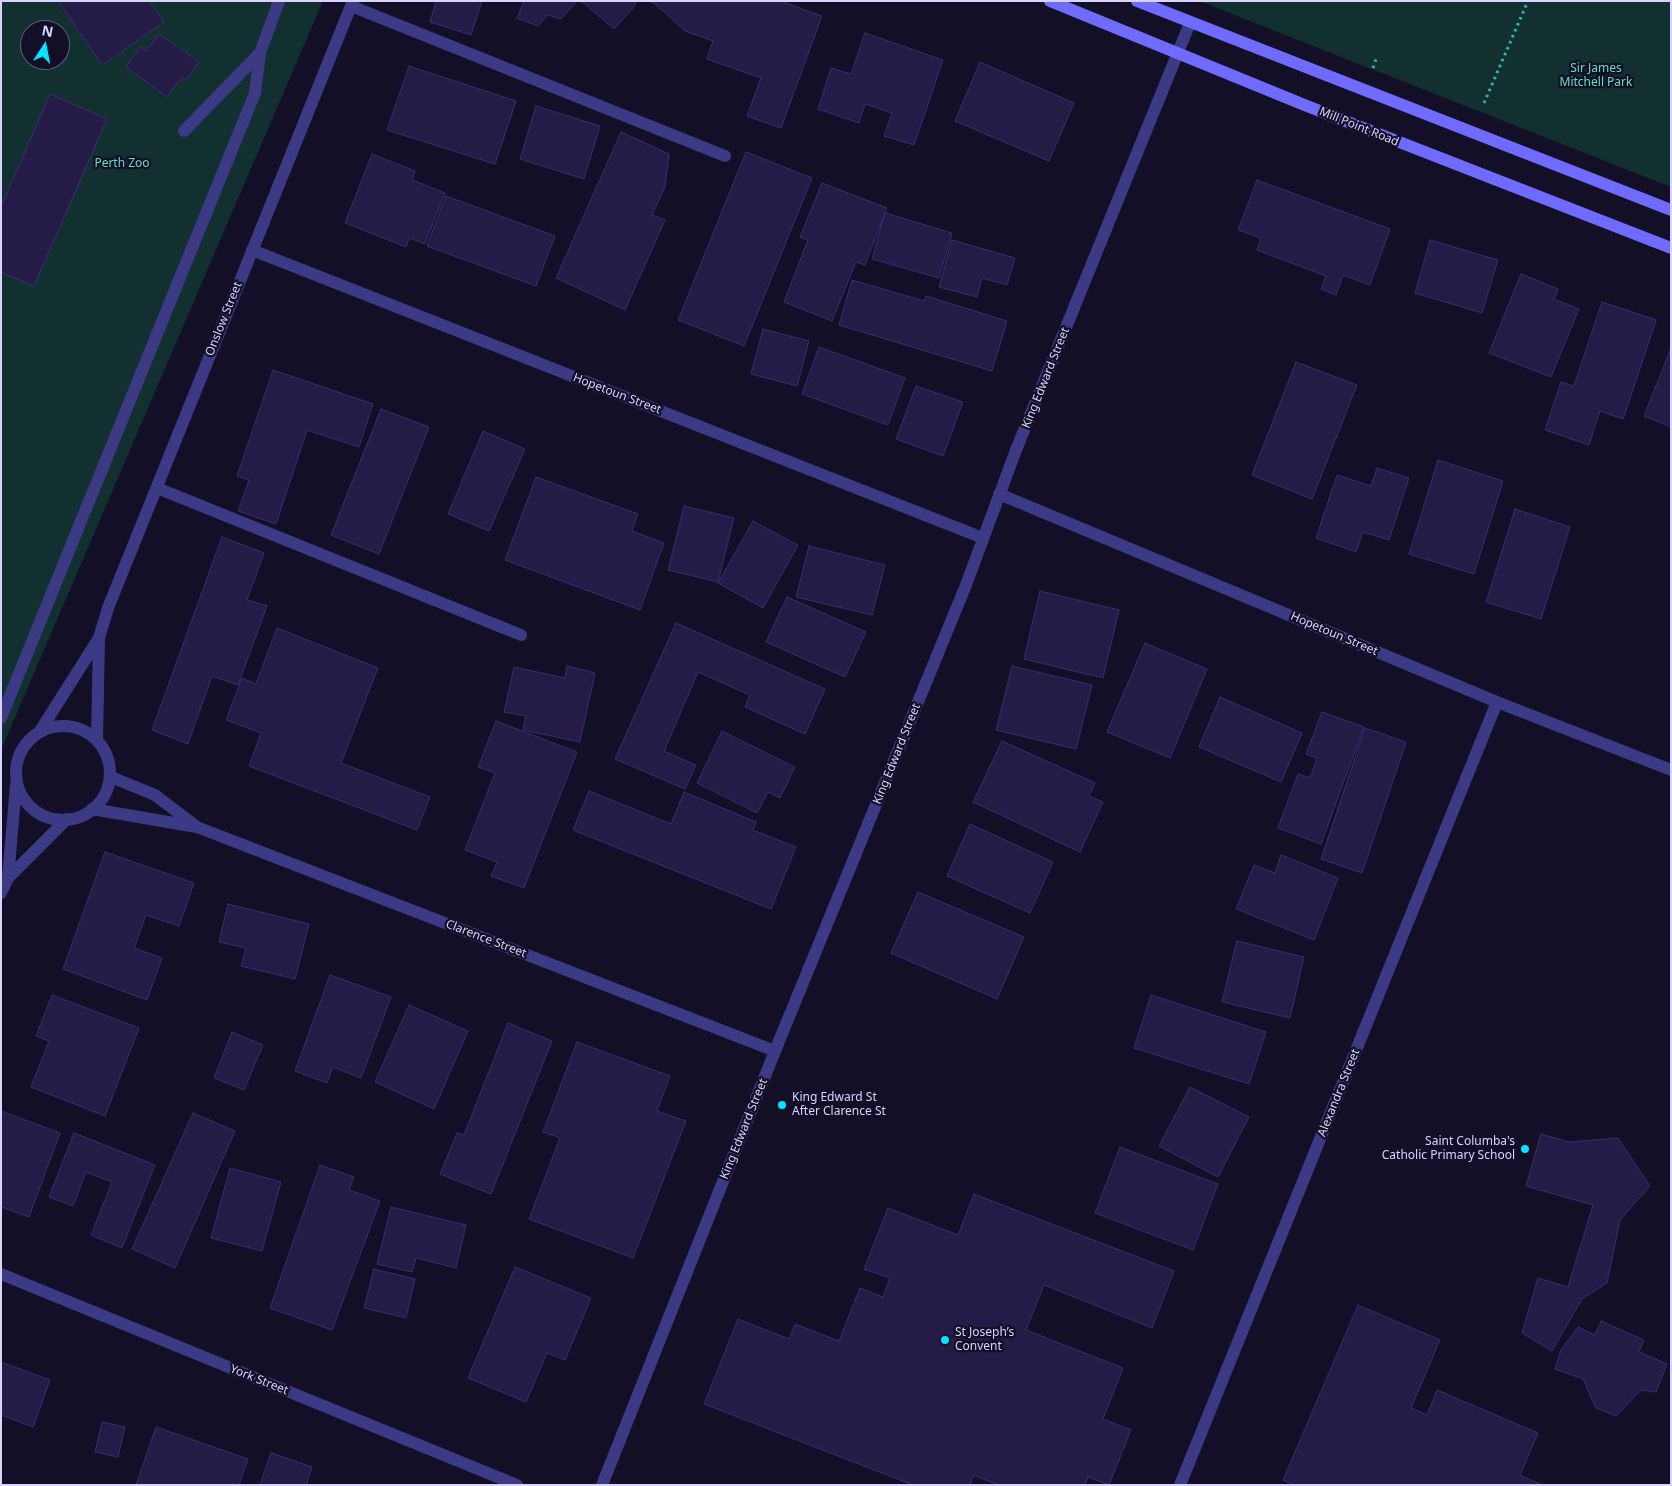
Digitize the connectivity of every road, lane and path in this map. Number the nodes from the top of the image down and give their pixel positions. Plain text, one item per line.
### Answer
1 (279, 1) edge
2 (1050, 1) edge
3 (1137, 1) edge
4 (1528, 1) edge
5 (352, 3) edge
6 (1190, 23) junction
7 (1178, 52) junction
8 (260, 53) junction
9 (1484, 103) dead end
10 (184, 131) dead end
11 (725, 156) dead end
12 (1671, 210) edge
13 (1671, 248) edge
14 (252, 250) junction
15 (157, 488) junction
16 (999, 494) junction
17 (982, 538) junction
18 (521, 635) dead end
19 (99, 638) junction
20 (1497, 702) junction
21 (1, 718) edge
22 (40, 731) junction
23 (97, 739) junction
24 (1671, 770) edge
25 (111, 777) junction
26 (16, 782) junction
27 (92, 810) junction
28 (67, 819) junction
29 (197, 827) junction
30 (8, 878) junction
31 (1, 894) edge
32 (775, 1051) junction
33 (1, 1274) edge
34 (517, 1485) edge
35 (602, 1485) edge
36 (1180, 1485) edge

1 - 8 street
2 - 7 main road, Mill Point Road
3 - 6 main road
4 - 9 path
5 - 11 street
5 - 14 street, Onslow Street
6 - 7 street, King Edward Street
6 - 12 main road
7 - 13 main road, Mill Point Road
7 - 16 street, King Edward Street
8 - 10 street
8 - 21 street
14 - 15 street, Onslow Street
14 - 17 street, Hopetoun Street
15 - 18 street
15 - 19 street, Onslow Street
16 - 17 street, King Edward Street
16 - 20 street, Hopetoun Street
17 - 32 street, King Edward Street
19 - 22 street, Onslow Street
19 - 23 street, Onslow Street
20 - 24 street, Hopetoun Street
20 - 36 street, Alexandra Street
22 - 23 street
22 - 26 street, Onslow Street
23 - 25 street, Onslow Street
25 - 27 street, Onslow Street
25 - 29 street, Clarence Street
26 - 28 street, Onslow Street
26 - 30 street, Onslow Street
27 - 28 street, Onslow Street
27 - 29 street, Clarence Street
28 - 30 street, Onslow Street
29 - 32 street, Clarence Street
30 - 31 street, Onslow Street
32 - 35 street, King Edward Street
33 - 34 street, York Street

